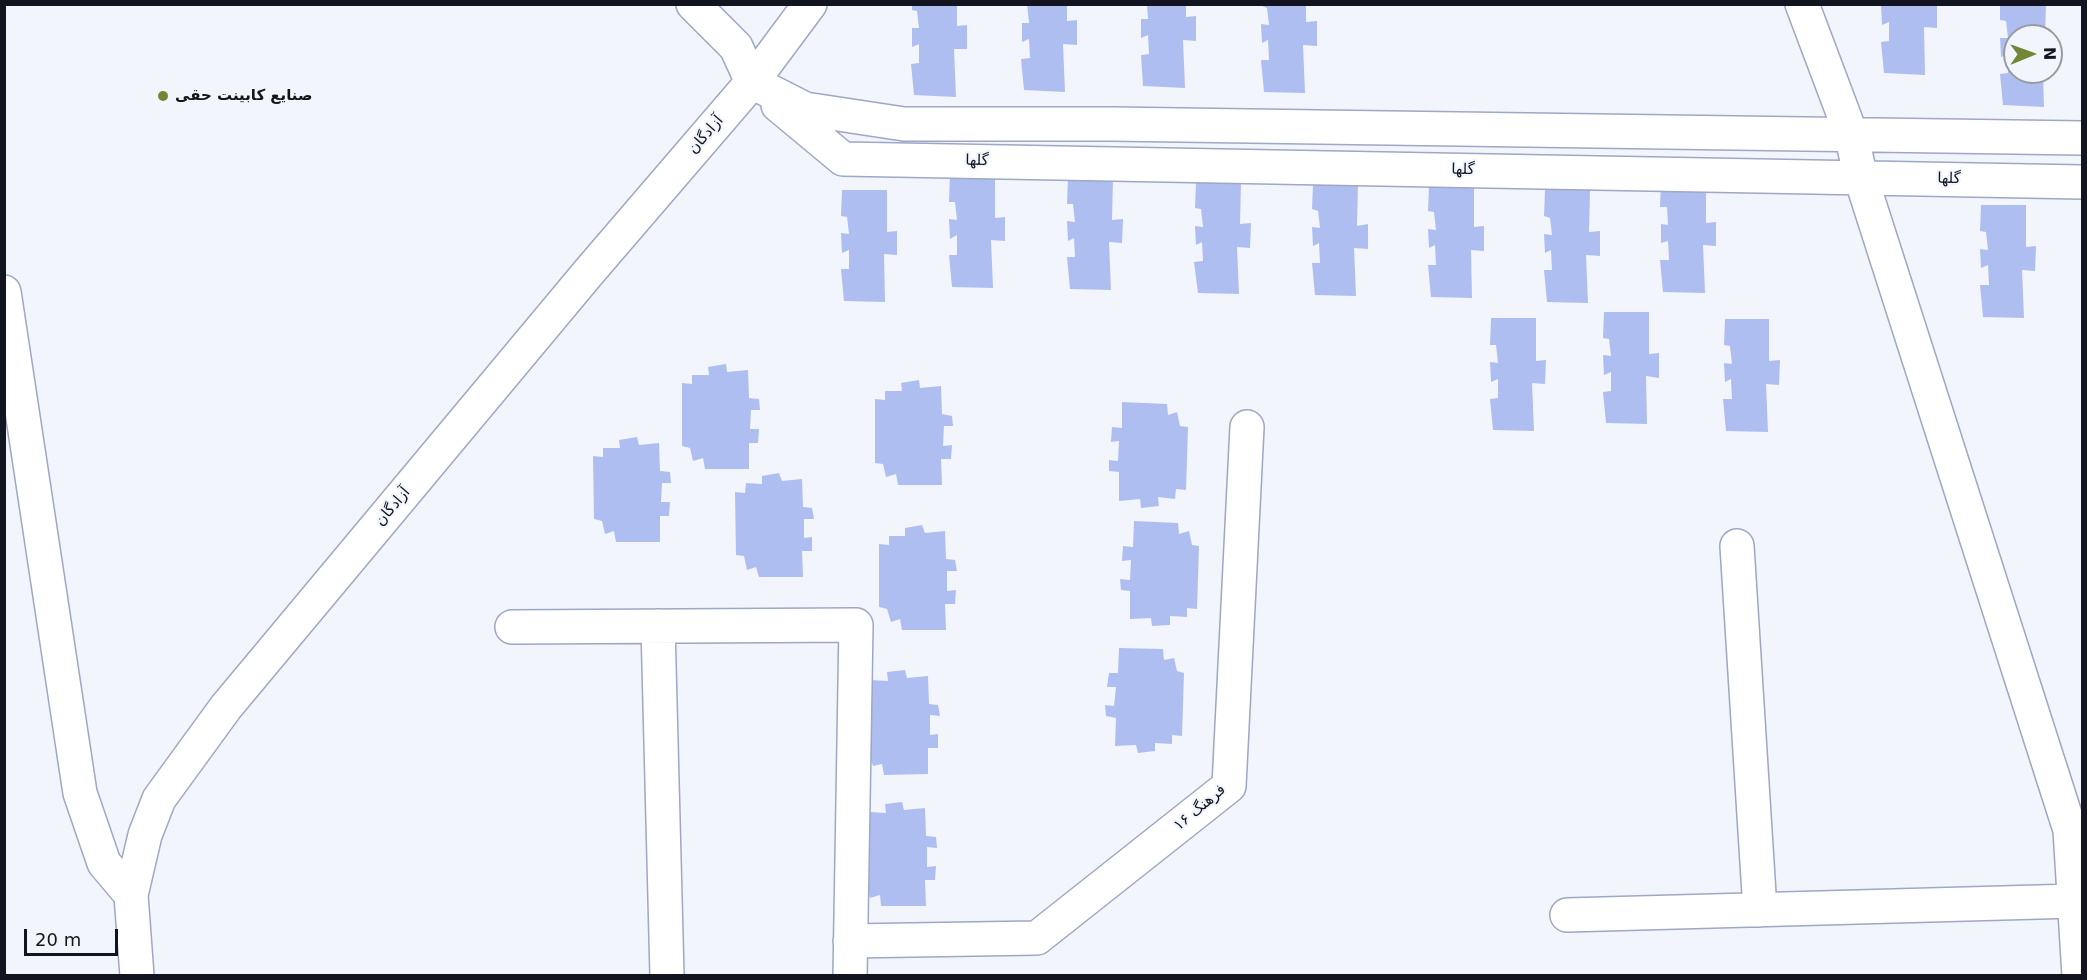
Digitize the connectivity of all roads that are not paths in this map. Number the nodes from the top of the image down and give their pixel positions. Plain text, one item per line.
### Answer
1 (693, 4) edge
2 (810, 4) edge
3 (1802, 4) edge
4 (752, 82) junction
5 (1851, 134) junction
6 (2082, 138) edge
7 (1862, 178) junction
8 (2082, 182) edge
9 (4, 292) edge
10 (1248, 427) dead end
11 (1737, 546) dead end
12 (658, 626) junction
13 (512, 627) dead end
14 (131, 895) junction
15 (2075, 901) junction
16 (1760, 910) junction
17 (1567, 915) dead end
18 (850, 941) junction
19 (137, 975) edge
20 (667, 975) edge
21 (850, 975) edge
22 (2079, 975) edge

1 - 4 street
2 - 4 street, آزادگان
3 - 5 street
4 - 5 street
4 - 7 street, گلها
4 - 14 street, آزادگان
5 - 6 street
5 - 7 street
7 - 8 street, گلها
7 - 15 street
9 - 14 street
10 - 18 street, فرهنگ ۱۶
11 - 16 street
12 - 13 street
12 - 18 street
12 - 20 street
14 - 19 street, آزادگان
15 - 16 street
15 - 22 street
16 - 17 street
18 - 21 street

